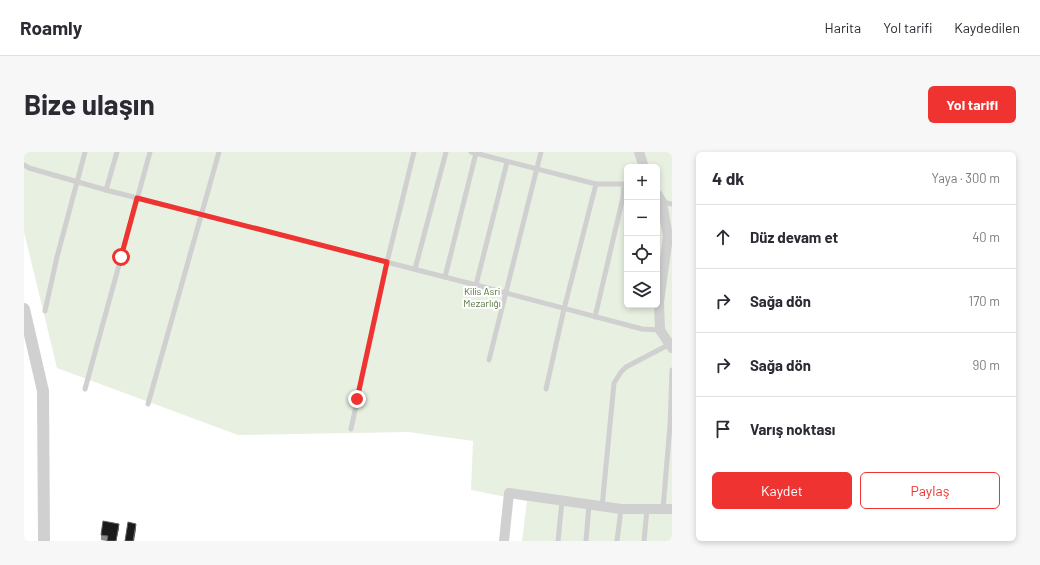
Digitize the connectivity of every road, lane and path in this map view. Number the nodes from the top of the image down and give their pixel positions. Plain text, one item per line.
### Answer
1 (85, 152) edge
2 (117, 152) edge
3 (150, 152) edge
4 (219, 152) edge
5 (414, 152) edge
6 (446, 152) edge
7 (542, 152) edge
8 (639, 152) edge
9 (474, 153) edge
10 (507, 162) junction
11 (643, 164) edge
12 (24, 165) edge
13 (537, 169) junction
14 (77, 182) junction
15 (596, 184) junction
16 (624, 184) edge
17 (106, 190) junction
18 (624, 190) edge
19 (137, 198) junction
20 (660, 198) edge
21 (659, 200) edge
22 (672, 204) edge
23 (202, 214) junction
24 (387, 262) junction
25 (415, 269) junction
26 (445, 277) junction
27 (476, 285) junction
28 (505, 293) junction
29 (564, 308) junction
30 (24, 309) edge
31 (45, 311) dead end
32 (595, 316) junction
33 (660, 330) junction
34 (671, 346) edge
35 (490, 360) dead end
36 (672, 370) edge
37 (85, 389) dead end
38 (546, 389) dead end
39 (148, 404) dead end
40 (351, 429) dead end
41 (562, 501) junction
42 (589, 505) junction
43 (602, 507) junction
44 (647, 508) junction
45 (621, 509) junction
46 (667, 509) edge
47 (44, 541) edge
48 (504, 541) edge
49 (558, 541) edge
50 (586, 541) edge
51 (617, 541) edge
52 (644, 541) edge

1 - 14 lane
2 - 17 lane
3 - 19 lane
4 - 23 lane
5 - 24 lane
6 - 25 lane
7 - 13 lane
8 - 11 street
9 - 10 lane
9 - 26 lane
10 - 13 lane
10 - 27 lane
12 - 14 lane
13 - 15 lane
13 - 28 lane
14 - 17 lane
14 - 31 lane
15 - 16 lane
15 - 29 lane
17 - 19 lane
18 - 32 lane
19 - 23 lane
19 - 37 lane
20 - 22 lane
21 - 33 street
23 - 24 lane
23 - 39 lane
24 - 25 lane
24 - 40 lane
25 - 26 lane
26 - 27 lane
27 - 28 lane
28 - 29 lane
28 - 35 lane
29 - 32 lane
29 - 38 lane
30 - 47 street
32 - 33 lane
33 - 34 street
34 - 43 lane
36 - 46 lane
41 - 42 street
41 - 48 street
41 - 49 lane
42 - 43 street
42 - 50 lane
43 - 45 street
44 - 45 street
44 - 46 street
44 - 52 lane
45 - 51 lane

